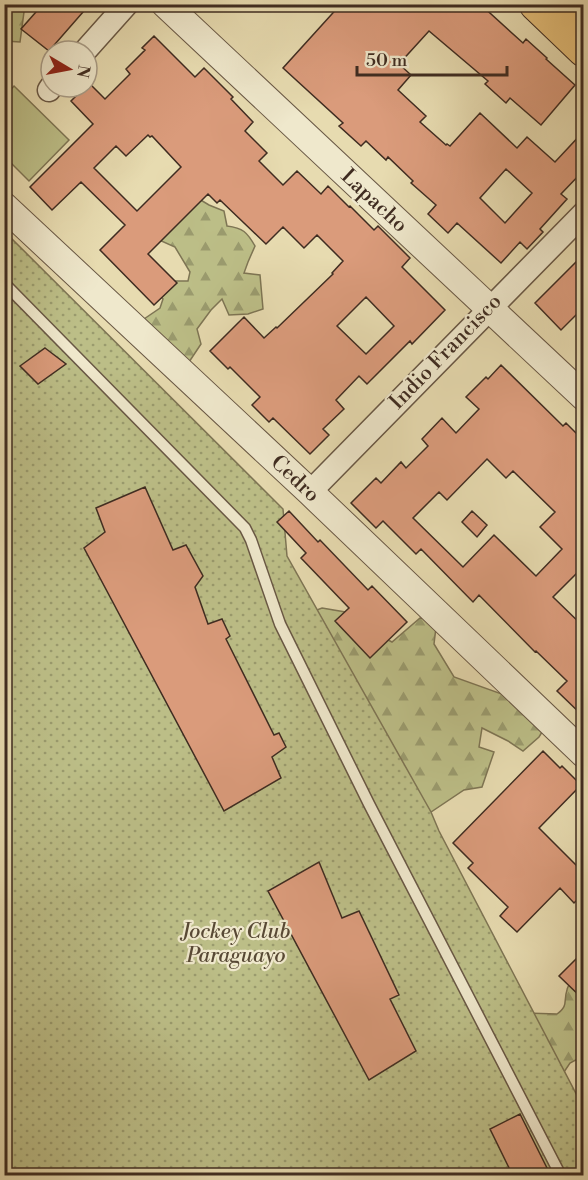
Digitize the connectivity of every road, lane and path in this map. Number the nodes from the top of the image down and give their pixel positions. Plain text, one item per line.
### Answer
1 (127, 4) edge
2 (165, 4) edge
3 (536, 4) edge
4 (578, 4) edge
5 (584, 9) edge
6 (95, 39) edge
7 (584, 50) edge
8 (4, 206) edge
9 (584, 213) edge
10 (4, 283) edge
11 (489, 308) junction
12 (584, 397) edge
13 (310, 492) junction
14 (584, 754) edge
15 (561, 1176) edge

1 - 6 street
2 - 11 street, Lapacho
3 - 7 highway
4 - 5 highway
8 - 13 street, Cedro
9 - 11 street, Indio Francisco
10 - 15 lane
11 - 12 street, Lapacho
11 - 13 street, Indio Francisco
13 - 14 street, Cedro

